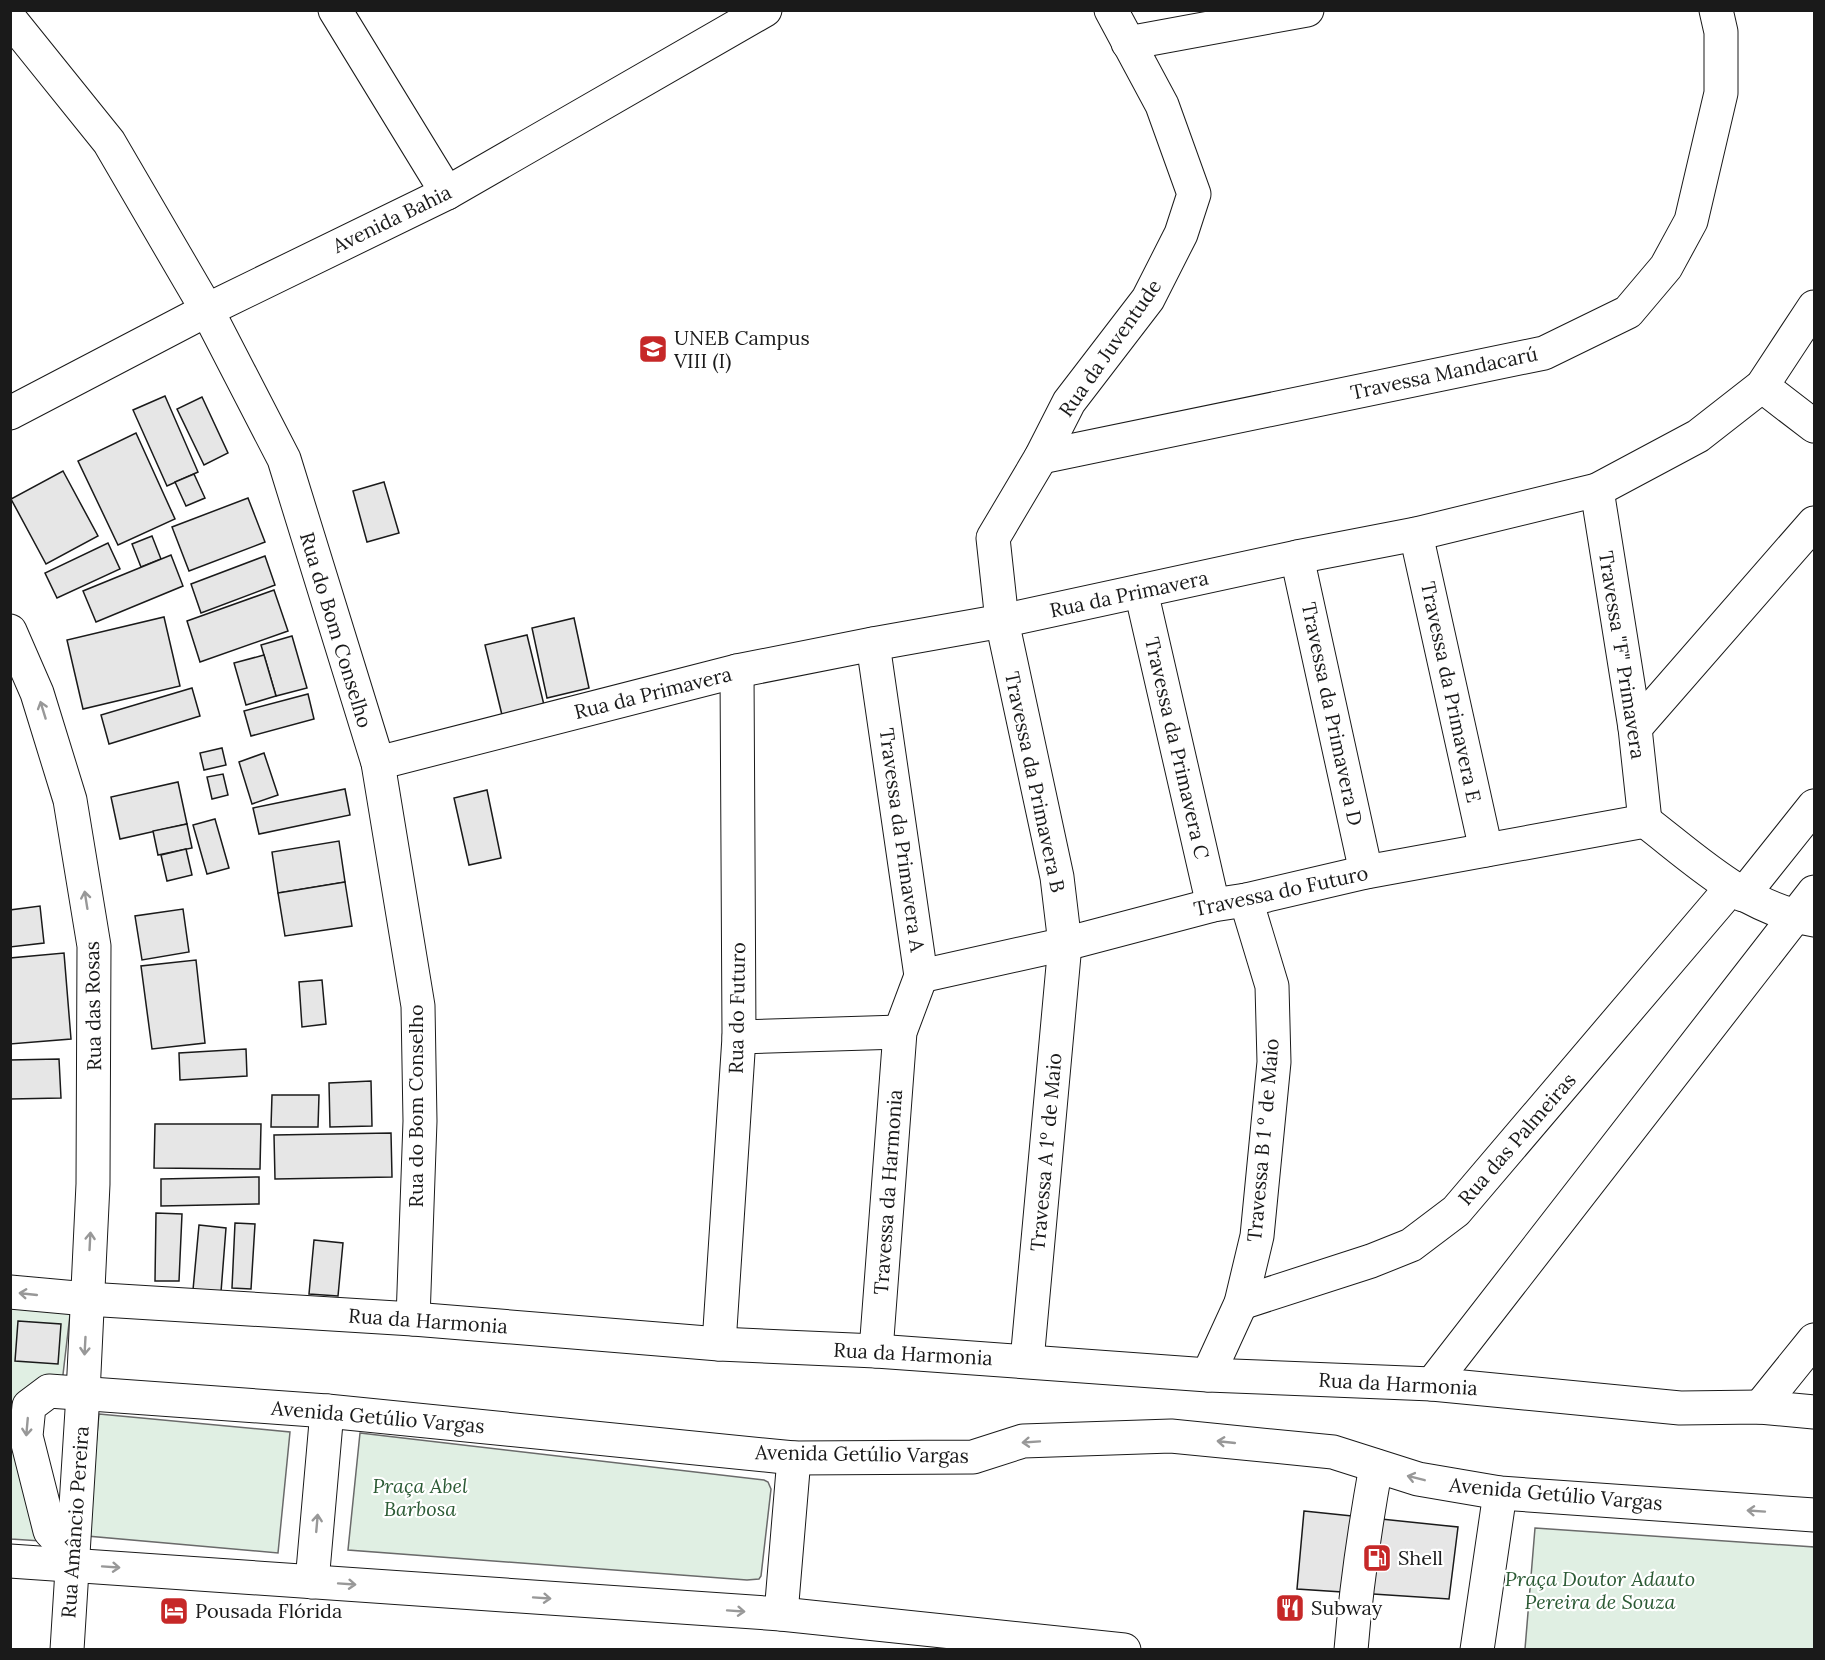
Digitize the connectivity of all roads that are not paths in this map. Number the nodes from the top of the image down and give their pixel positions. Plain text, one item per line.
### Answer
1 (335, 10) edge
2 (1111, 10) edge
3 (1307, 10) edge
4 (1716, 10) edge
5 (753, 13) edge
6 (10, 19) edge
7 (1128, 43) junction
8 (447, 193) junction
9 (1815, 307) edge
10 (207, 310) junction
11 (1762, 386) junction
12 (10, 413) edge
13 (1815, 426) edge
14 (1041, 457) junction
15 (1596, 490) junction
16 (1815, 523) edge
17 (1416, 534) junction
18 (1297, 557) junction
19 (1142, 591) junction
20 (1002, 621) junction
21 (10, 631) edge
22 (873, 644) junction
23 (737, 671) junction
24 (1635, 728) junction
25 (378, 763) junction
26 (1815, 806) edge
27 (1645, 821) junction
28 (1486, 850) junction
29 (1366, 872) junction
30 (1737, 892) junction
31 (1815, 892) edge
32 (1245, 900) junction
33 (1213, 905) junction
34 (1804, 919) edge
35 (1065, 944) junction
36 (921, 976) junction
37 (900, 1032) junction
38 (739, 1037) junction
39 (10, 1292) edge
40 (87, 1299) junction
41 (1241, 1303) junction
42 (414, 1319) junction
43 (1815, 1340) edge
44 (719, 1344) junction
45 (876, 1351) junction
46 (1027, 1361) junction
47 (1208, 1375) junction
48 (1432, 1384) junction
49 (83, 1394) junction
50 (1760, 1407) junction
51 (327, 1411) junction
52 (1815, 1412) edge
53 (795, 1458) junction
54 (1376, 1466) junction
55 (1500, 1493) junction
56 (1815, 1515) edge
57 (73, 1560) junction
58 (10, 1561) edge
59 (312, 1582) junction
60 (781, 1614) junction
61 (1046, 1645) edge
62 (67, 1650) edge
63 (1124, 1650) edge
64 (1352, 1650) edge
65 (1478, 1650) edge

1 - 8 street
2 - 7 street, Rua da Juventude
3 - 7 street
4 - 14 street, Travessa Mandacarú
5 - 8 street, Avenida Bahia
6 - 10 street, Rua do Bom Conselho
7 - 14 street, Rua da Juventude
8 - 10 street, Avenida Bahia
9 - 11 street, Rua da Primavera
10 - 12 street, Avenida Bahia
10 - 25 street, Rua do Bom Conselho
11 - 13 street
11 - 15 street, Rua da Primavera
14 - 20 street, Rua da Juventude
15 - 17 street, Rua da Primavera
15 - 24 street, Travessa "F" Primavera
16 - 24 street
17 - 18 street, Rua da Primavera
17 - 28 street, Travessa da Primavera E
18 - 19 street, Rua da Primavera
18 - 29 street, Travessa da Primavera D
19 - 20 street, Rua da Primavera
19 - 33 street, Travessa da Primavera C
20 - 22 street, Rua da Primavera
20 - 35 street, Travessa da Primavera B
40 -> 21 street, Rua das Rosas
22 - 23 street, Rua da Primavera
22 - 36 street, Travessa da Primavera A
23 - 25 street, Rua da Primavera
23 - 38 street, Rua do Futuro
24 - 27 street, Travessa "F" Primavera
25 - 42 street, Rua do Bom Conselho
26 - 30 street, Rua das Palmeiras
27 - 28 street, Travessa do Futuro
27 - 30 street
28 - 29 street, Travessa do Futuro
29 - 32 street, Travessa do Futuro
30 - 34 street
30 - 41 street, Rua das Palmeiras
31 - 34 street
32 - 33 street, Travessa do Futuro
32 - 41 street, Travessa B 1 º de Maio
33 - 35 street, Travessa do Futuro
34 - 48 street
35 - 36 street, Travessa do Futuro
35 - 46 street, Travessa A 1º de Maio
36 - 37 street, Travessa da Primavera A
37 - 38 street
37 - 45 street, Travessa da Harmonia
38 - 44 street, Rua do Futuro
40 -> 39 street, Rua da Harmonia
40 - 42 street, Rua da Harmonia
40 -> 49 street, Rua das Rosas
41 - 47 street, Travessa B 1 º de Maio
42 - 44 street, Rua da Harmonia
43 - 50 street
44 - 45 street, Rua da Harmonia
45 - 46 street, Rua da Harmonia
46 - 47 street, Rua da Harmonia
47 - 48 street, Rua da Harmonia
48 - 50 street, Rua da Harmonia
49 - 51 street, Avenida Getúlio Vargas
49 - 57 street, Rua Amâncio Pereira
49 -> 57 street, Avenida Getúlio Vargas
50 - 52 street, Rua da Harmonia
51 - 53 street, Avenida Getúlio Vargas
59 -> 51 street
54 -> 53 street, Avenida Getúlio Vargas
53 - 60 street
55 -> 54 street, Avenida Getúlio Vargas
54 - 64 street
56 -> 55 street, Avenida Getúlio Vargas
55 - 65 street
57 - 58 street
57 -> 59 street
57 - 62 street, Rua Amâncio Pereira
59 -> 60 street
60 - 61 street
61 - 63 street

